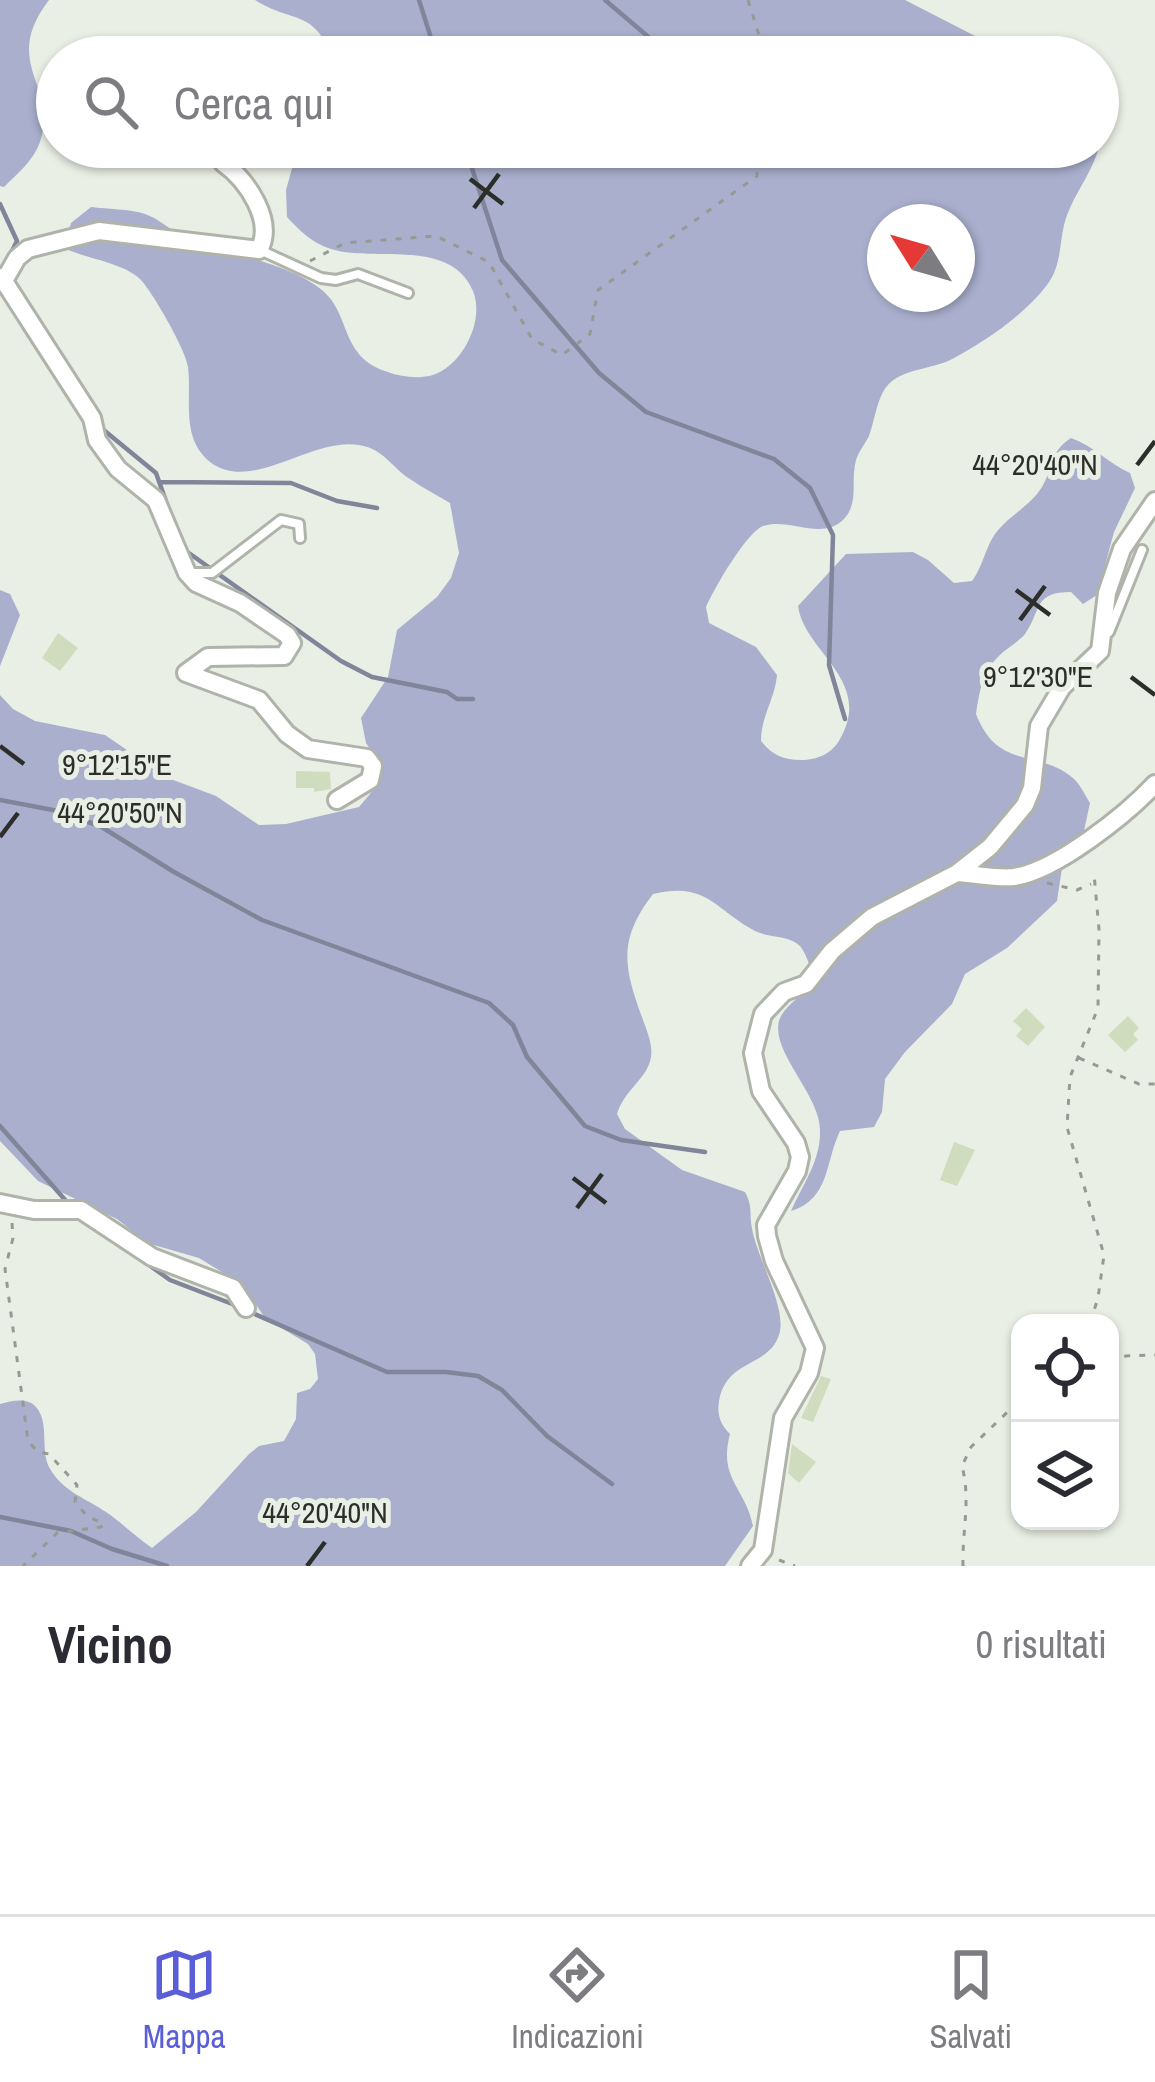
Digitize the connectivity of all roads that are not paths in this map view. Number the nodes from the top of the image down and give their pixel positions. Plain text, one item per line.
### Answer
1 (230, 168) edge
2 (259, 250) junction
3 (1, 278) edge
4 (408, 293) dead end
5 (1155, 501) edge
6 (301, 538) dead end
7 (1142, 550) dead end
8 (188, 573) junction
9 (1104, 641) junction
10 (1155, 784) edge
11 (337, 800) dead end
12 (957, 873) junction
13 (6, 1205) edge
14 (246, 1308) dead end
15 (755, 1560) edge

1 - 2 street
2 - 3 street
2 - 4 lane
3 - 8 street
5 - 9 street
6 - 8 lane
7 - 9 lane
8 - 11 street
9 - 12 street
10 - 12 street
12 - 15 street
13 - 14 street

